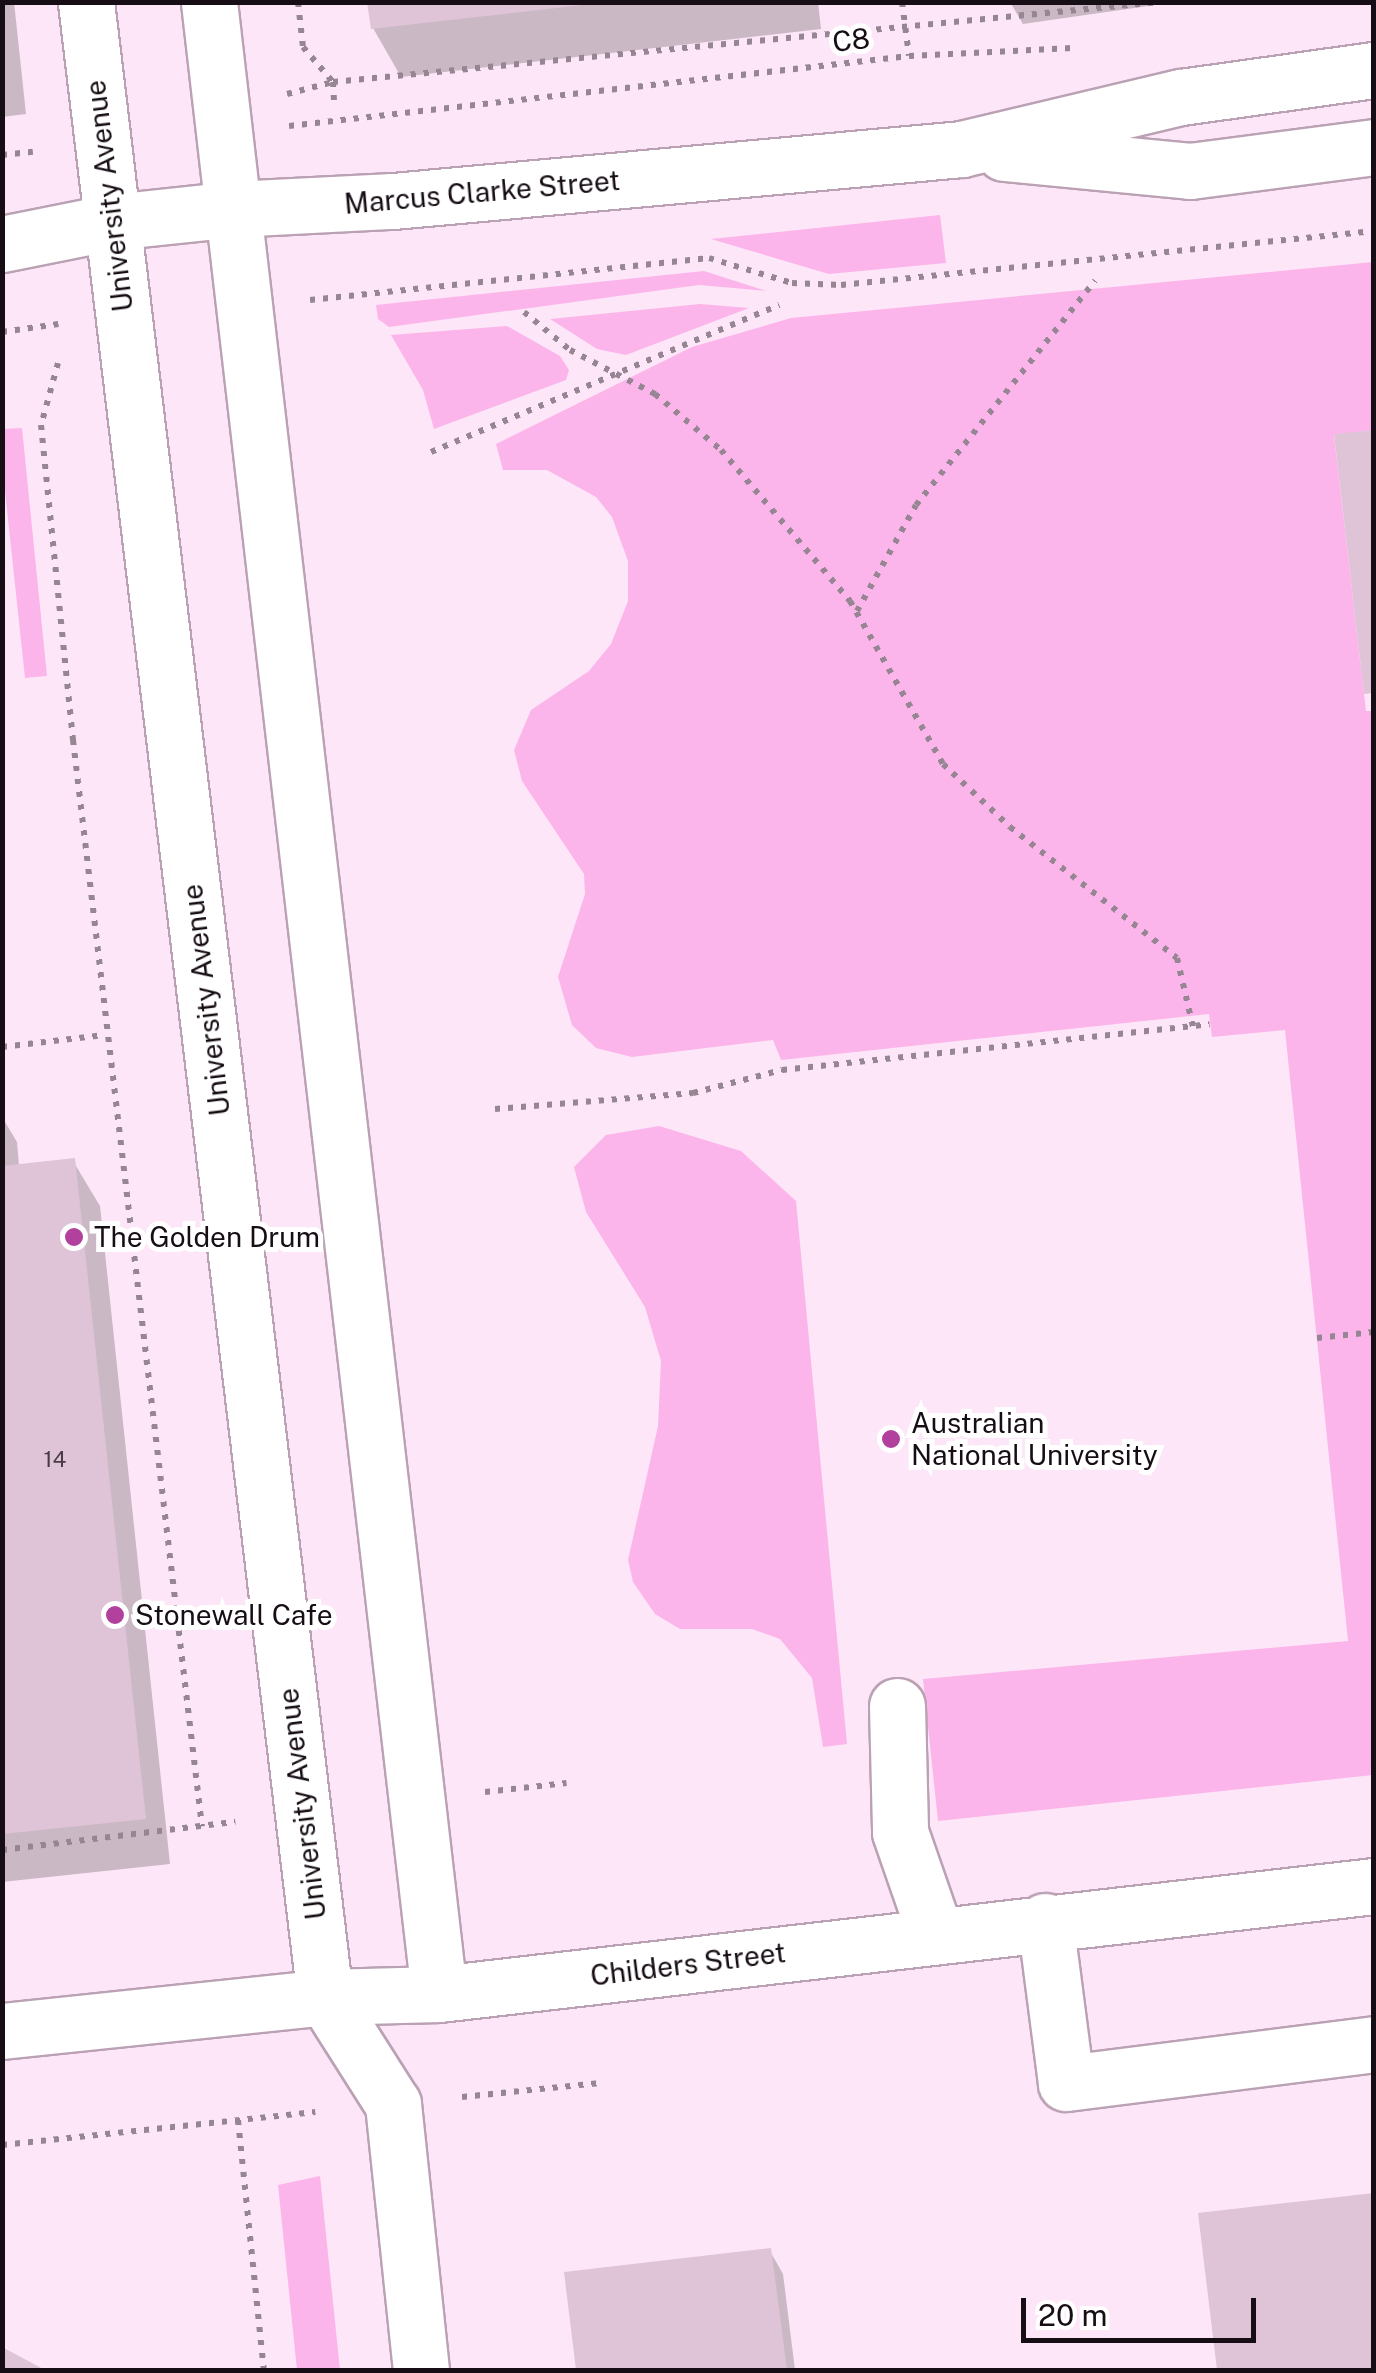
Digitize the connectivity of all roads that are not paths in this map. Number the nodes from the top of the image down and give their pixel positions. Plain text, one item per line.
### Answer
1 (86, 2) edge
2 (208, 2) edge
3 (1374, 70) edge
4 (1374, 147) edge
5 (962, 149) junction
6 (234, 209) junction
7 (112, 222) junction
8 (2, 244) edge
9 (897, 1706) dead end
10 (1374, 1886) edge
11 (1045, 1921) junction
12 (935, 1933) junction
13 (439, 1994) junction
14 (325, 1997) junction
15 (2, 2031) edge
16 (1374, 2044) edge
17 (421, 2370) edge

1 - 7 street, University Avenue
2 - 6 street
3 - 5 street, Marcus Clarke Street
4 - 5 street, Marcus Clarke Street
5 - 6 street, Marcus Clarke Street
6 - 7 street, Marcus Clarke Street
6 - 13 street
7 - 8 street, Marcus Clarke Street
7 - 14 street, University Avenue
9 - 12 street
10 - 11 street, Childers Street
11 - 12 street, Childers Street
11 - 16 street
12 - 13 street, Childers Street
13 - 14 street, Childers Street
14 - 15 street, Childers Street
14 - 17 street

